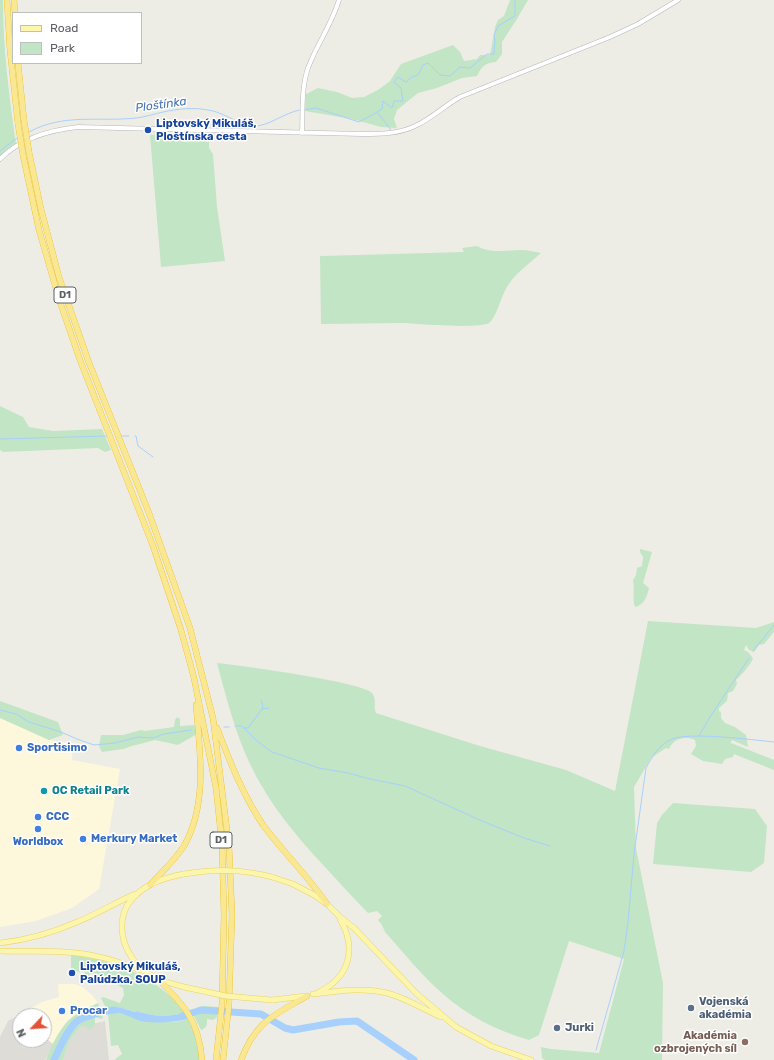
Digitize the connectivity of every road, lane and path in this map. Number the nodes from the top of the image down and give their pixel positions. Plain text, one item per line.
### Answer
1 (7, 0) edge
2 (14, 0) edge
3 (339, 0) edge
4 (678, 0) edge
5 (15, 12) edge
6 (18, 64) edge
7 (302, 133) junction
8 (0, 159) edge
9 (194, 678) junction
10 (213, 718) junction
11 (150, 885) junction
12 (138, 893) junction
13 (327, 904) junction
14 (339, 916) junction
15 (0, 943) edge
16 (0, 951) edge
17 (146, 972) junction
18 (157, 978) junction
19 (314, 994) junction
20 (307, 996) junction
21 (447, 1020) junction
22 (202, 1060) edge
23 (216, 1060) edge
24 (223, 1060) edge
25 (241, 1060) edge
26 (532, 1060) edge

1 - 9 highway, D1, bridge
2 - 5 highway
3 - 7 street
4 - 7 street
6 - 10 highway, D1, bridge
7 - 8 street
9 - 11 highway
9 - 23 highway, D1
10 - 13 highway
10 - 24 highway, D1
11 - 12 main road
11 - 13 main road, bridge
12 - 15 main road
12 - 17 main road
13 - 14 main road
14 - 19 main road
14 - 21 main road
16 - 17 main road
17 - 18 main road
18 - 20 main road, bridge
18 - 22 highway
19 - 20 main road
19 - 21 main road
20 - 25 highway
21 - 26 main road

